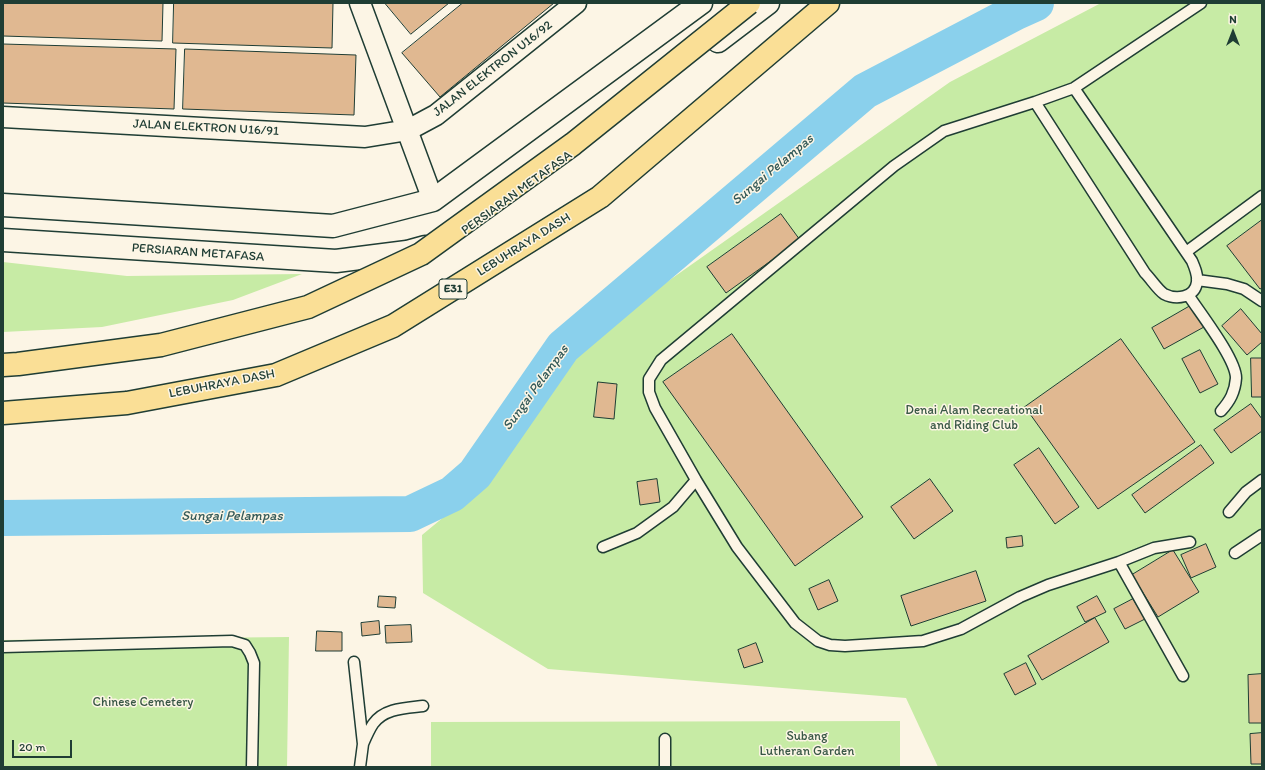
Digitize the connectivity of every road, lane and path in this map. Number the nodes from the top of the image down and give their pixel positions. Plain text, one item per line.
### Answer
1 (360, 3) edge
2 (576, 3) edge
3 (701, 3) edge
4 (749, 3) edge
5 (768, 3) edge
6 (828, 3) edge
7 (1201, 3) edge
8 (1074, 88) junction
9 (1035, 102) junction
10 (3, 117) edge
11 (408, 130) junction
12 (1262, 196) edge
13 (433, 200) junction
14 (3, 204) edge
15 (3, 240) edge
16 (1186, 252) junction
17 (1197, 280) junction
18 (1189, 296) junction
19 (1262, 301) edge
20 (3, 364) edge
21 (1221, 411) dead end
22 (3, 413) edge
23 (696, 480) junction
24 (1262, 480) edge
25 (1229, 512) dead end
26 (1262, 535) edge
27 (1190, 542) dead end
28 (603, 547) dead end
29 (1235, 553) dead end
30 (1119, 562) junction
31 (3, 647) edge
32 (354, 662) dead end
33 (1183, 676) dead end
34 (423, 706) dead end
35 (665, 739) dead end
36 (363, 744) junction
37 (252, 767) edge
38 (360, 767) edge
39 (665, 767) edge

1 - 11 street
2 - 11 street, JALAN ELEKTRON U16/92
3 - 13 street
4 - 20 highway, bridge
5 - 15 street, PERSIARAN METAFASA
6 - 22 highway, LEBUHRAYA DASH / E31
7 - 8 lane
8 - 9 lane
8 - 16 lane
9 - 18 lane
9 - 23 lane
10 - 11 street, JALAN ELEKTRON U16/91
11 - 13 street
12 - 16 lane
13 - 14 street
16 - 17 lane
17 - 18 lane
17 - 19 lane
18 - 21 lane
23 - 28 lane
23 - 30 lane
24 - 25 lane
26 - 29 lane
27 - 30 lane
30 - 33 lane
31 - 37 lane
32 - 36 lane
34 - 36 lane
35 - 39 lane
36 - 38 lane

